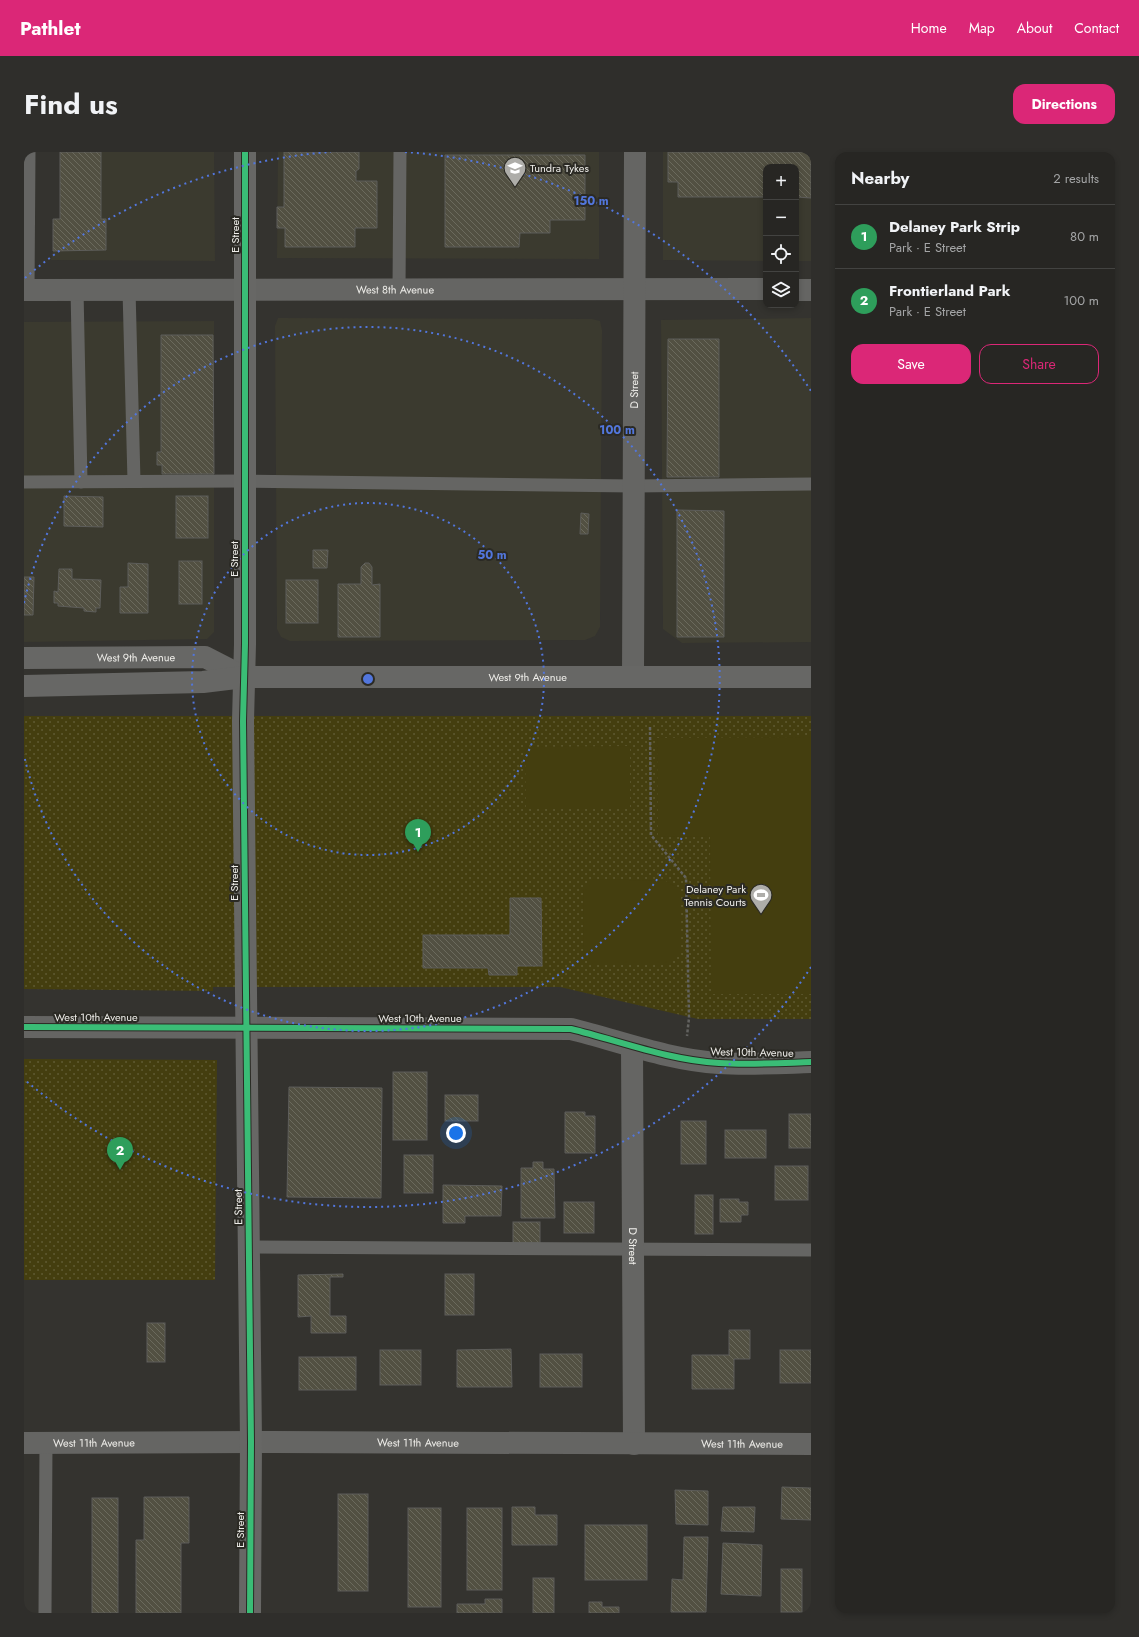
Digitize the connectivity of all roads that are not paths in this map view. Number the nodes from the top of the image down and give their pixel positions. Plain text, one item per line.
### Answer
1 (29, 152) edge
2 (245, 152) edge
3 (400, 152) edge
4 (634, 152) edge
5 (634, 288) junction
6 (399, 289) junction
7 (763, 289) edge
8 (26, 290) edge
9 (77, 290) junction
10 (129, 290) junction
11 (245, 290) junction
12 (799, 290) edge
13 (811, 290) edge
14 (134, 481) junction
15 (244, 481) junction
16 (24, 482) edge
17 (81, 482) junction
18 (811, 484) edge
19 (634, 486) junction
20 (24, 658) edge
21 (244, 677) junction
22 (633, 677) junction
23 (811, 677) edge
24 (24, 686) edge
25 (24, 1027) edge
26 (245, 1028) junction
27 (632, 1047) junction
28 (811, 1062) edge
29 (248, 1248) junction
30 (633, 1250) junction
31 (811, 1250) edge
32 (251, 1442) junction
33 (24, 1443) edge
34 (46, 1443) junction
35 (634, 1444) junction
36 (811, 1444) edge
37 (45, 1613) edge
38 (250, 1613) edge

1 - 8 lane
2 - 11 street, E Street
3 - 6 lane
4 - 5 street, D Street
5 - 6 street, West 8th Avenue
5 - 7 street, West 8th Avenue
5 - 19 street, D Street
6 - 11 street, West 8th Avenue
8 - 9 street, West 8th Avenue
9 - 10 street, West 8th Avenue
9 - 17 lane
10 - 11 street, West 8th Avenue
10 - 14 lane
11 - 15 street, E Street
12 - 13 street
14 - 15 lane
14 - 17 lane
15 - 19 lane
15 - 21 street, E Street
16 - 17 lane
18 - 19 lane
19 - 22 street, D Street
20 - 21 street, West 9th Avenue
21 - 22 street, West 9th Avenue
21 - 24 street, West 9th Avenue
21 - 26 street, E Street
22 - 23 street, West 9th Avenue
25 - 26 street, West 10th Avenue
26 - 27 street, West 10th Avenue
26 - 29 street, E Street
27 - 28 street, West 10th Avenue
27 - 30 street, D Street
29 - 30 lane
29 - 32 street, E Street
30 - 31 lane
30 - 35 street, D Street
32 - 34 street, West 11th Avenue
32 - 35 street, West 11th Avenue
32 - 38 street, E Street
33 - 34 street, West 11th Avenue
34 - 37 lane
35 - 36 street, West 11th Avenue

